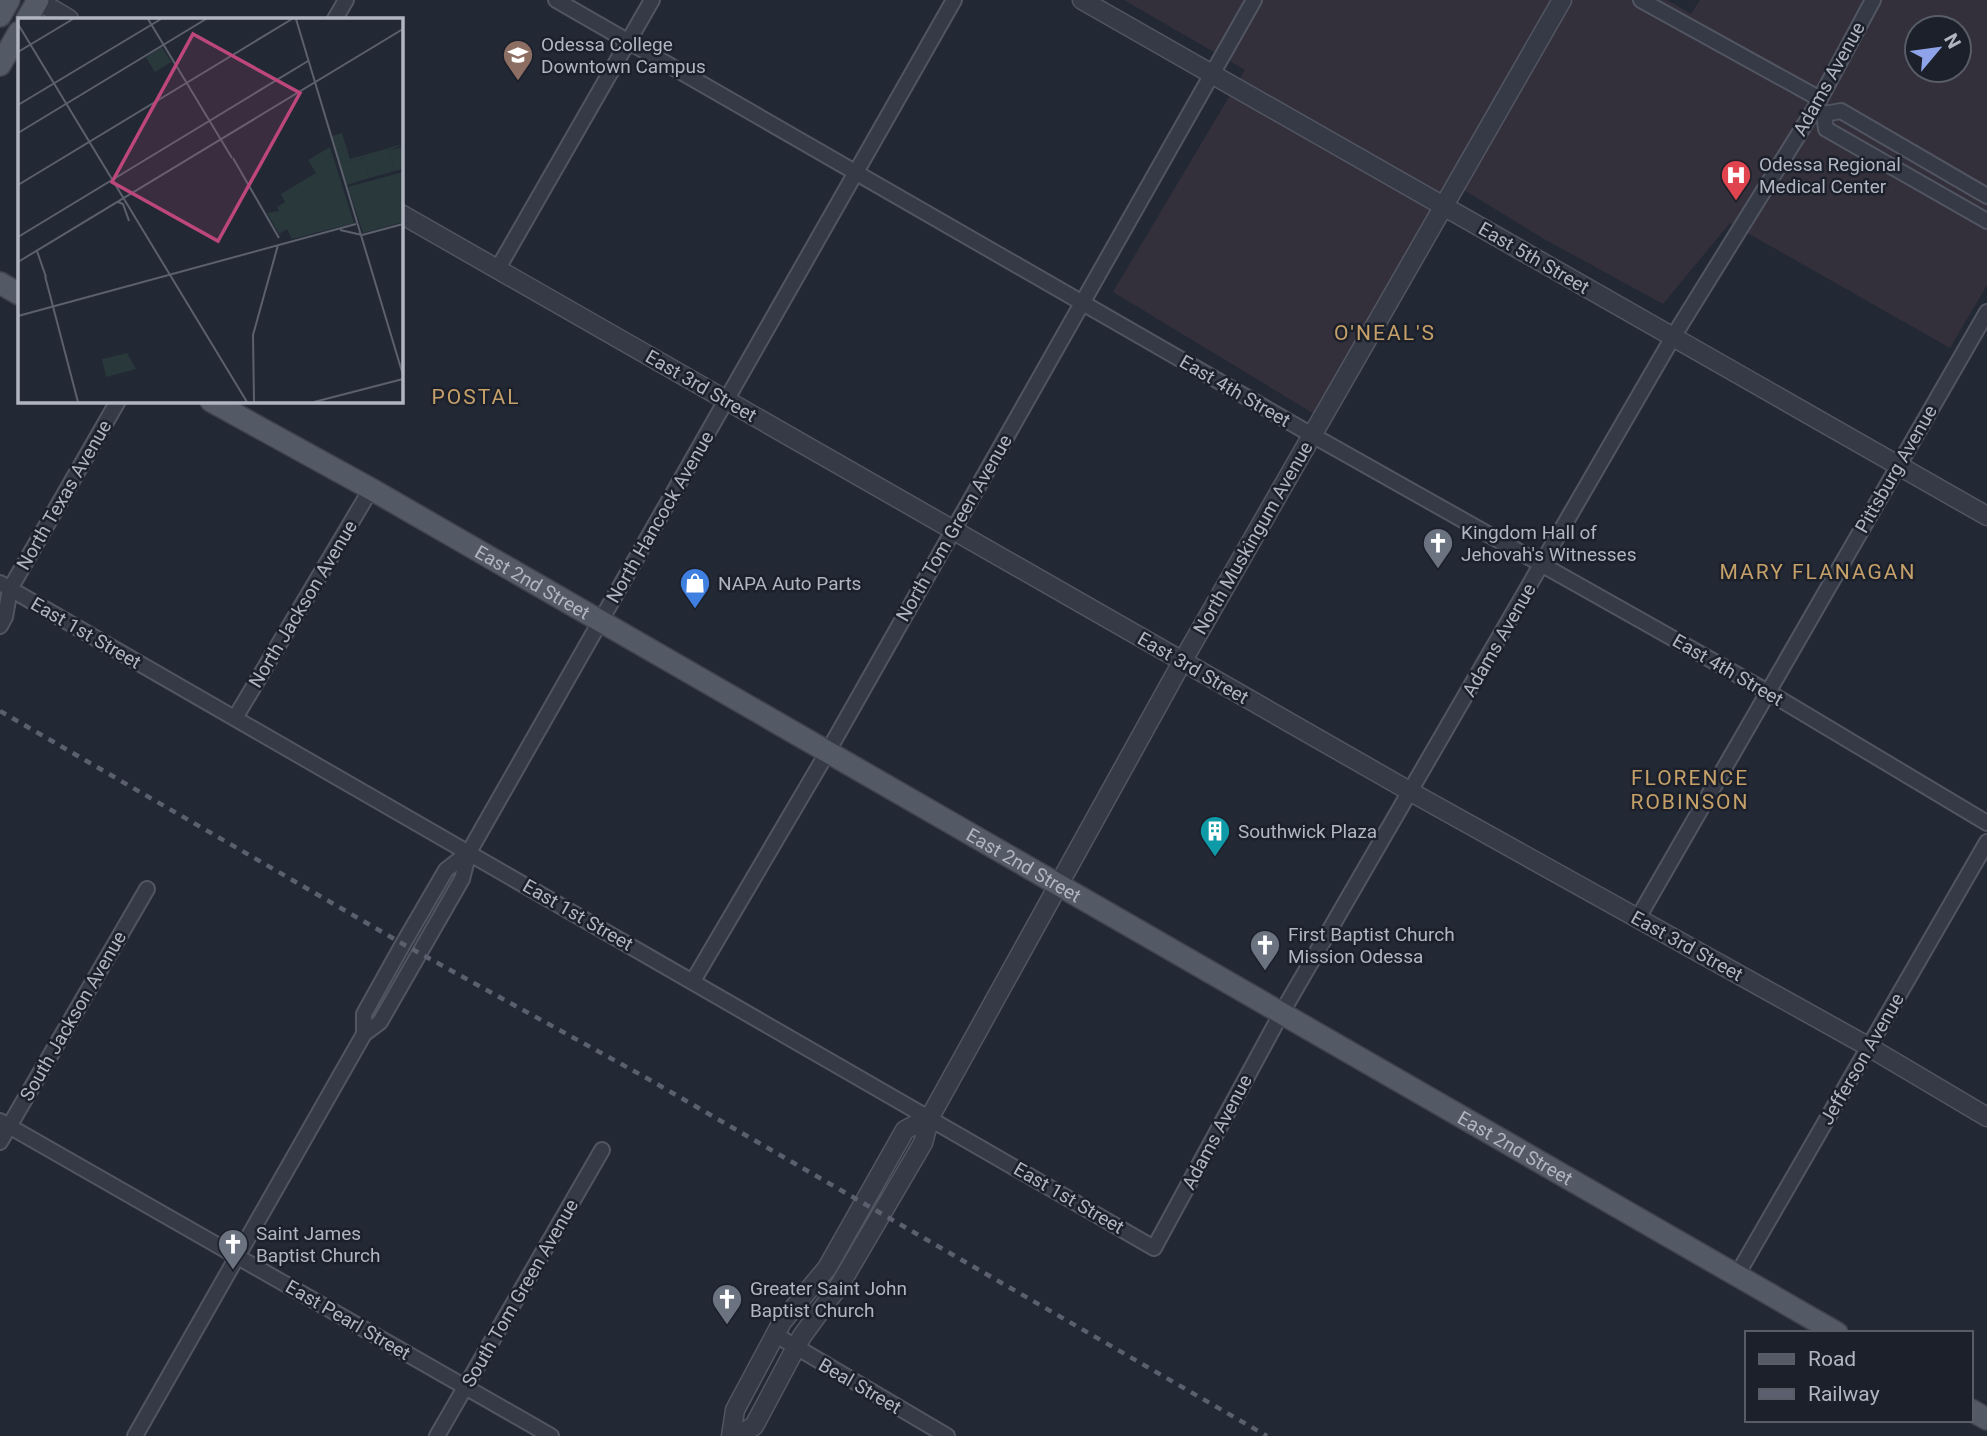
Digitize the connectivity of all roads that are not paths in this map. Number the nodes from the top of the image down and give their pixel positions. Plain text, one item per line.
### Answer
1 (9, 0) edge
2 (38, 0) edge
3 (346, 0) edge
4 (556, 0) edge
5 (652, 0) edge
6 (954, 0) edge
7 (1082, 0) edge
8 (1254, 0) edge
9 (1562, 0) edge
10 (1641, 0) edge
11 (1873, 0) edge
12 (0, 16) edge
13 (28, 18) edge
14 (67, 18) edge
15 (336, 18) edge
16 (18, 34) edge
17 (628, 41) junction
18 (0, 65) edge
19 (1213, 75) junction
20 (1819, 107) junction
21 (856, 173) junction
22 (1987, 196) edge
23 (1443, 206) junction
24 (402, 215) edge
25 (1987, 221) edge
26 (497, 270) junction
27 (0, 283) edge
28 (18, 293) edge
29 (1082, 303) junction
30 (1987, 312) edge
31 (1673, 337) junction
32 (726, 400) junction
33 (117, 402) edge
34 (213, 402) edge
35 (1312, 435) junction
36 (1898, 466) junction
37 (371, 489) junction
38 (1987, 516) edge
39 (952, 530) junction
40 (1542, 564) junction
41 (3, 589) edge
42 (600, 623) junction
43 (0, 626) edge
44 (1182, 662) junction
45 (1768, 692) junction
46 (235, 719) junction
47 (827, 753) junction
48 (1411, 792) junction
49 (1987, 823) edge
50 (1987, 842) edge
51 (469, 852) junction
52 (1059, 888) junction
53 (147, 889) dead end
54 (1638, 918) junction
55 (693, 981) junction
56 (1281, 1014) junction
57 (1869, 1048) junction
58 (930, 1117) junction
59 (1987, 1117) edge
60 (5, 1124) edge
61 (0, 1142) edge
62 (602, 1150) dead end
63 (1154, 1248) joint
64 (237, 1257) junction
65 (1737, 1275) junction
66 (1834, 1331) edge
67 (774, 1334) junction
68 (796, 1348) junction
69 (465, 1387) junction
70 (135, 1436) edge
71 (437, 1436) edge
72 (551, 1436) edge
73 (731, 1436) edge
74 (738, 1436) edge
75 (947, 1436) edge

1 - 12 main road
2 - 13 main road
2 - 14 street
3 - 15 street
4 - 17 street, East 4th Street
5 - 17 street
6 - 21 street, North Hancock Avenue
7 - 19 street, East 5th Street
8 - 19 street, North Tom Green Avenue
9 - 23 street, North Muskingum Avenue
10 - 20 street
11 - 20 street, Adams Avenue
16 - 18 main road
17 - 21 street, East 4th Street
17 - 26 street
19 - 23 street, East 5th Street
19 - 29 street, North Tom Green Avenue
20 - 22 street
20 - 25 street
20 - 31 street, Adams Avenue
21 - 29 street, East 4th Street
21 - 32 street, North Hancock Avenue
23 - 31 street, East 5th Street
23 - 35 street, North Muskingum Avenue
24 - 26 street, East 3rd Street
26 - 32 street, East 3rd Street
27 - 28 main road
29 - 35 street, East 4th Street
29 - 39 street, North Tom Green Avenue
30 - 36 street, Pittsburg Avenue
31 - 36 street, East 5th Street
31 - 40 street, Adams Avenue
32 - 39 street, East 3rd Street
32 - 42 street, North Hancock Avenue
33 - 41 street, North Texas Avenue
34 - 37 main road, East 2nd Street
35 - 40 street, East 4th Street
35 - 44 street, North Muskingum Avenue
36 - 38 street, East 5th Street
36 - 45 street, Pittsburg Avenue
37 - 42 main road, East 2nd Street
37 - 46 street, North Jackson Avenue
39 - 44 street, East 3rd Street
39 - 47 street, North Tom Green Avenue
40 - 45 street, East 4th Street
40 - 48 street, Adams Avenue
41 - 43 street, North Texas Avenue
41 - 46 street, East 1st Street
42 - 47 main road, East 2nd Street
42 - 51 street, North Hancock Avenue
44 - 48 street, East 3rd Street
44 - 52 street, North Muskingum Avenue
45 - 49 street, East 4th Street
45 - 54 street, Pittsburg Avenue
46 - 51 street, East 1st Street
47 - 52 main road, East 2nd Street
47 - 55 street, North Tom Green Avenue
48 - 54 street, East 3rd Street
48 - 56 street, Adams Avenue
50 - 57 street, Jefferson Avenue
51 - 55 street, East 1st Street
51 - 64 street, North Hancock Avenue
52 - 56 main road, East 2nd Street
52 - 58 street, North Muskingum Avenue
53 - 60 street, South Jackson Avenue
54 - 57 street, East 3rd Street
55 - 58 street, East 1st Street
56 - 63 street, Adams Avenue
56 - 65 main road, East 2nd Street
57 - 59 street, East 3rd Street
57 - 65 street, Jefferson Avenue
58 - 63 street, East 1st Street
58 - 67 street, North Muskingum Avenue
58 - 68 street, North Muskingum Avenue
60 - 61 street, South Jackson Avenue
60 - 64 street, East Pearl Street
62 - 69 street, South Tom Green Avenue
64 - 69 street, East Pearl Street
64 - 70 street, North Hancock Avenue
65 - 66 main road, East 2nd Street
67 - 68 street, Beal Street
67 - 73 street, North Muskingum Avenue
68 - 74 street, North Muskingum Avenue
68 - 75 street, Beal Street
69 - 71 street, South Tom Green Avenue
69 - 72 street, East Pearl Street

